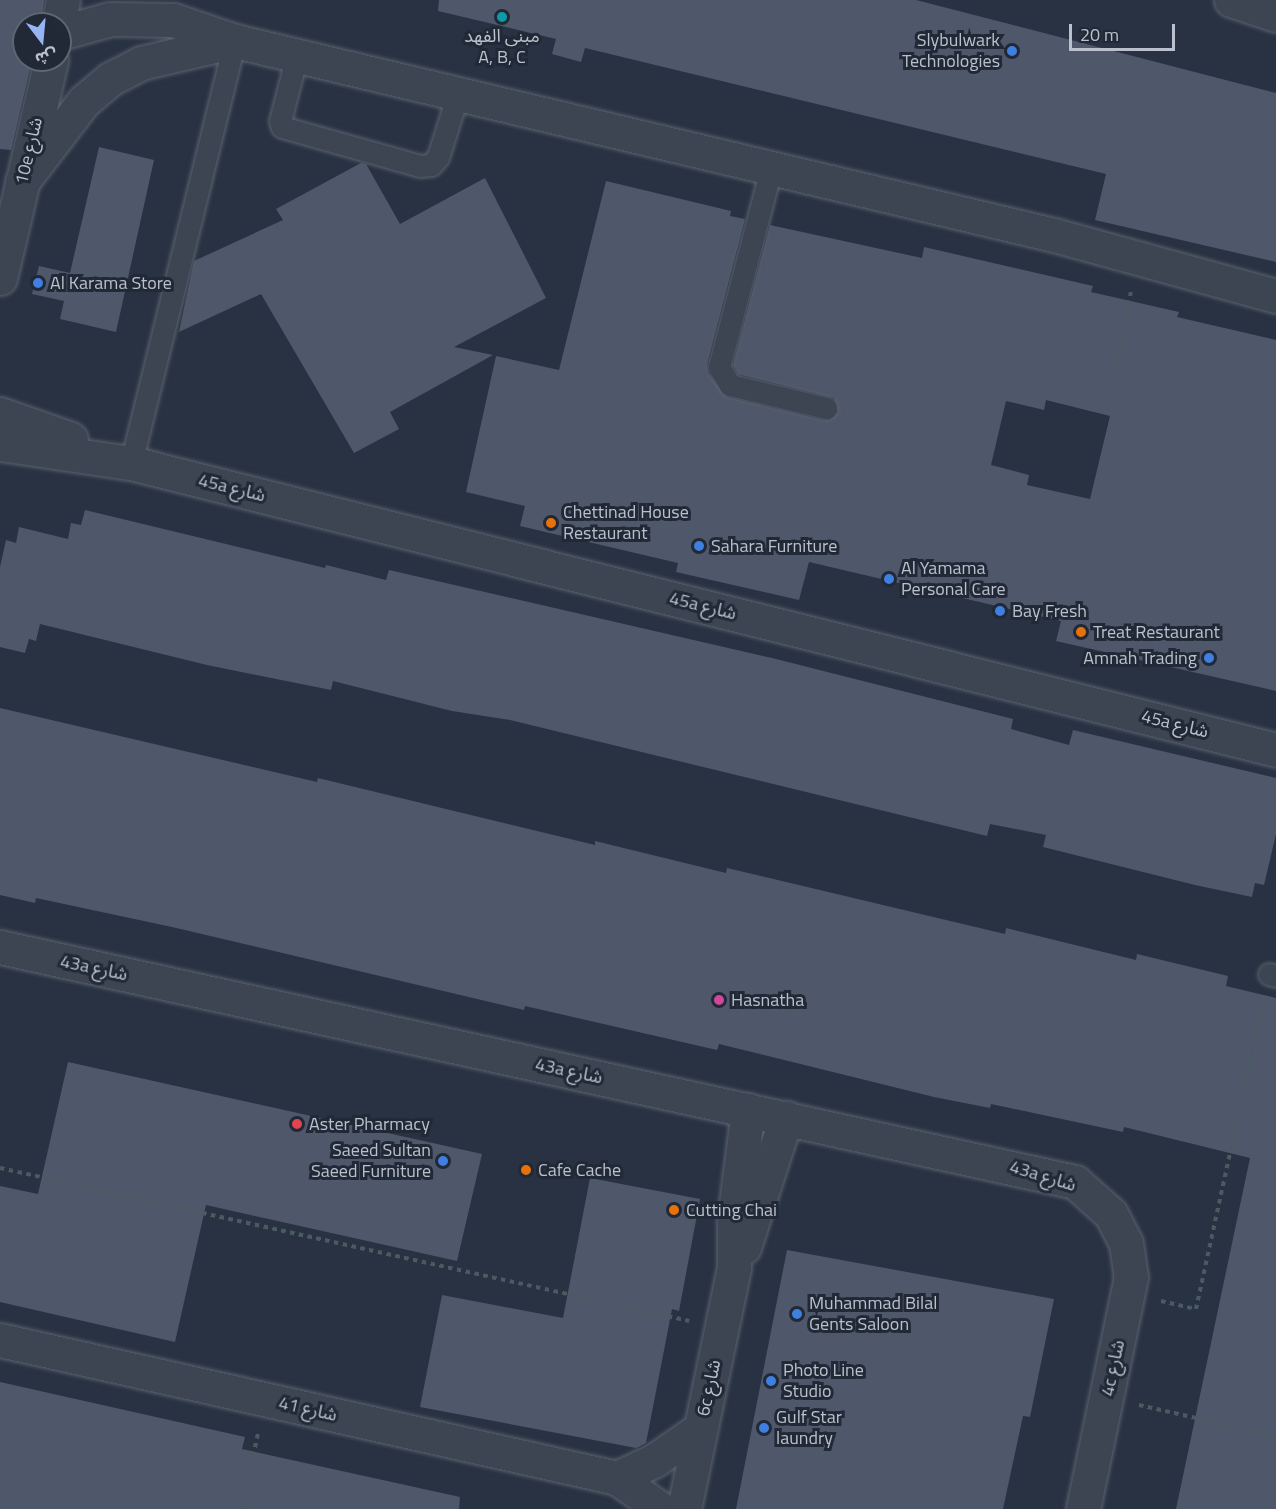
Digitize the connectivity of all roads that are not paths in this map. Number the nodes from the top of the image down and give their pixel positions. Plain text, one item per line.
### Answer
1 (1231, 0) edge
2 (1276, 15) edge
3 (72, 30) edge
4 (235, 41) junction
5 (297, 55) junction
6 (48, 72) edge
7 (458, 94) junction
8 (771, 169) junction
9 (22, 182) junction
10 (6, 220) edge
11 (0, 278) edge
12 (1276, 296) edge
13 (826, 408) dead end
14 (0, 414) edge
15 (0, 444) edge
16 (131, 463) junction
17 (1276, 750) edge
18 (0, 947) edge
19 (748, 1110) junction
20 (786, 1118) junction
21 (1119, 1228) joint
22 (734, 1267) junction
23 (0, 1340) edge
24 (700, 1429) junction
25 (616, 1478) junction
26 (661, 1509) edge
27 (684, 1509) edge
28 (1083, 1509) edge

1 - 2 street
3 - 4 street
4 - 5 street
4 - 9 street
4 - 16 lane
5 - 7 street
5 - 7 lane
6 - 9 street, 10e شارع
7 - 8 street
8 - 12 street
8 - 13 lane
9 - 10 street, 10e شارع
10 - 11 street, 10e شارع
14 - 16 street, 45a شارع
15 - 16 street, 45a شارع
16 - 17 street, 45a شارع
18 - 19 street, 43a شارع
19 - 20 street, 43a شارع
19 - 22 street, 6c شارع
20 - 21 street, 43a شارع
20 - 22 street, 6c شارع
21 - 28 street, 4c شارع
22 - 24 street, 6c شارع
23 - 25 street, شارع 41
24 - 25 street
24 - 27 street, 6c شارع
25 - 26 street, شارع 41

